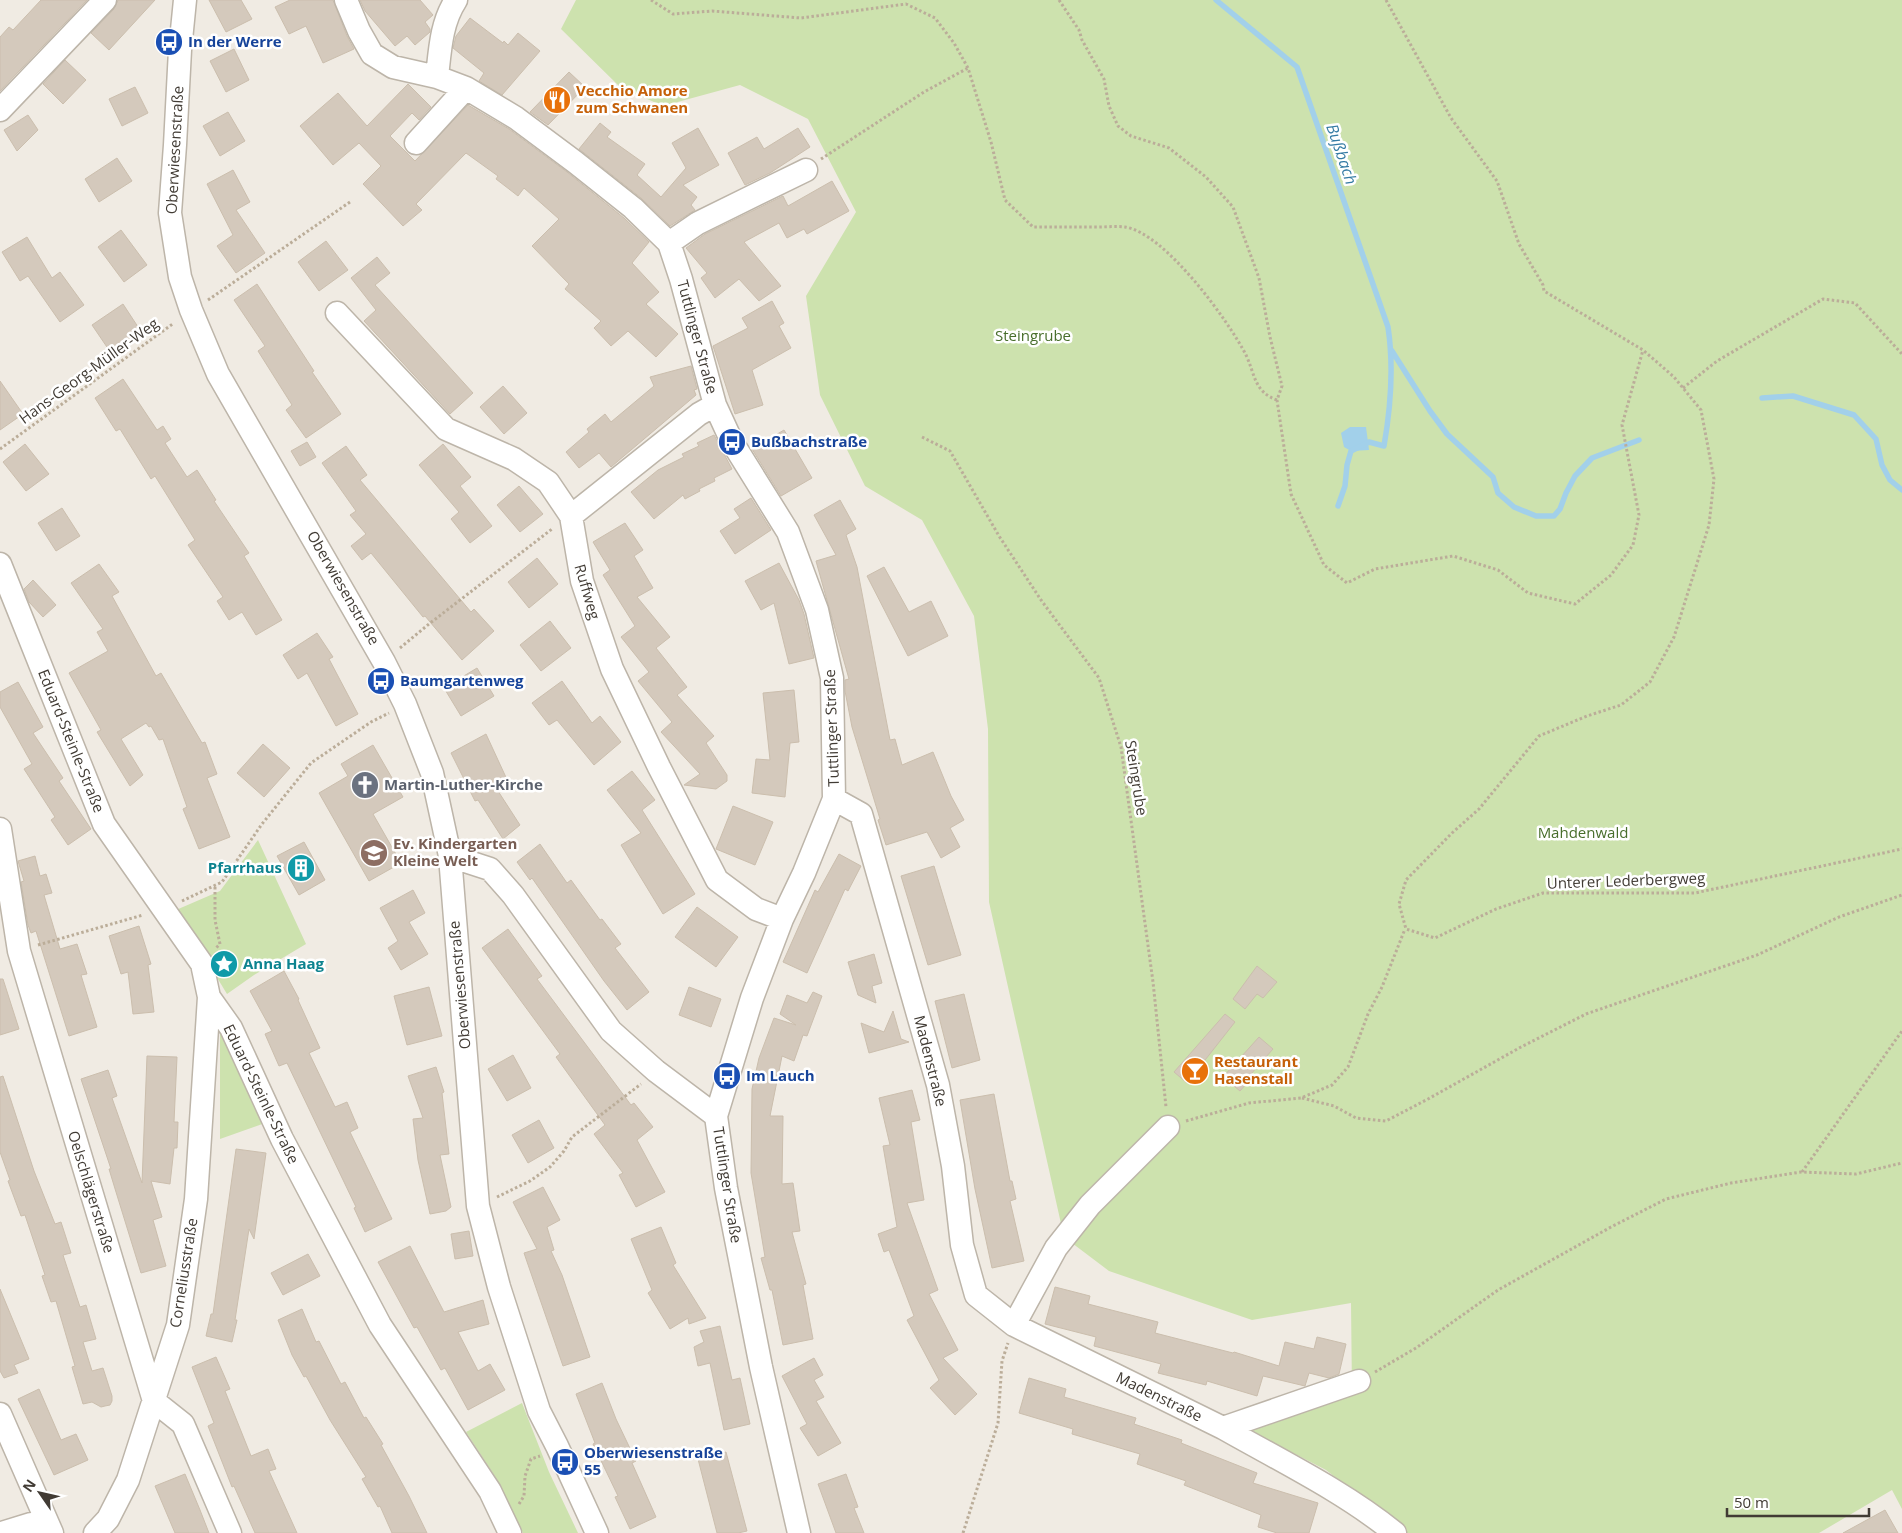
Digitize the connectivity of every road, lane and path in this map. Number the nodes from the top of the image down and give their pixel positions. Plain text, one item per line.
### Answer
1 (105, 0) edge
2 (185, 0) edge
3 (346, 0) edge
4 (456, 0) edge
5 (651, 0) edge
6 (1059, 0) edge
7 (1386, 0) edge
8 (968, 68) junction
9 (437, 77) junction
10 (466, 88) junction
11 (2, 104) edge
12 (416, 143) dead end
13 (806, 170) joint
14 (350, 202) dead end
15 (669, 243) junction
16 (227, 287) dead end
17 (191, 310) junction
18 (337, 313) dead end
19 (1643, 350) junction
20 (1902, 354) edge
21 (1683, 388) junction
22 (1277, 400) junction
23 (715, 405) junction
24 (922, 437) dead end
25 (0, 449) edge
26 (571, 516) junction
27 (0, 564) edge
28 (384, 662) junction
29 (371, 722) dead end
30 (834, 799) junction
31 (0, 829) edge
32 (1902, 850) edge
33 (450, 856) junction
34 (215, 887) junction
35 (1902, 895) edge
36 (163, 910) junction
37 (782, 919) junction
38 (1406, 929) junction
39 (19, 951) junction
40 (202, 964) junction
41 (209, 996) junction
42 (1902, 1031) edge
43 (629, 1093) dead end
44 (1301, 1098) junction
45 (716, 1116) junction
46 (1168, 1127) junction
47 (1902, 1163) edge
48 (1801, 1172) junction
49 (478, 1206) junction
50 (1014, 1325) junction
51 (1359, 1381) joint
52 (154, 1401) junction
53 (0, 1414) edge
54 (1223, 1428) junction
55 (531, 1460) dead end
56 (508, 1530) edge
57 (2, 1533) edge
58 (46, 1533) edge
59 (52, 1533) edge
60 (95, 1533) edge
61 (230, 1533) edge
62 (597, 1533) edge
63 (799, 1533) edge
64 (963, 1533) edge
65 (1394, 1533) edge

1 - 11 street
2 - 17 street, Oberwiesenstraße
3 - 9 street, Tuttlinger Straße
4 - 9 street
5 - 8 path
6 - 22 path
7 - 19 path
8 - 13 path
8 - 22 path
9 - 10 street, Tuttlinger Straße
10 - 12 street
10 - 15 street, Tuttlinger Straße
13 - 15 street
14 - 16 path
15 - 23 street, Tuttlinger Straße
17 - 25 path, Hans-Georg-Müller-Weg
17 - 28 street, Oberwiesenstraße
18 - 26 street, Ruffweg
19 - 21 path
19 - 22 path
20 - 21 path
21 - 38 path
23 - 26 street
23 - 30 street, Tuttlinger Straße
24 - 46 path, Steingrube
26 - 28 path
26 - 37 street, Ruffweg
27 - 36 street, Eduard-Steinle-Straße
28 - 33 street, Oberwiesenstraße
29 - 34 path
30 - 37 street, Tuttlinger Straße
30 - 50 street, Madenstraße
31 - 39 street, Oelschlägerstraße
32 - 38 path, Unterer Lederbergweg
33 - 45 street
33 - 49 street, Oberwiesenstraße
34 - 36 path
34 - 40 path
35 - 44 path
36 - 39 path
36 - 40 street, Eduard-Steinle-Straße
37 - 45 street, Tuttlinger Straße
38 - 44 path
39 - 52 street, Oelschlägerstraße
40 - 41 street, Eduard-Steinle-Straße
41 - 52 street, Corneliusstraße
41 - 56 street, Eduard-Steinle-Straße
42 - 48 path
43 - 49 path
44 - 46 path
45 - 63 street, Tuttlinger Straße
46 - 50 street
47 - 48 path
48 - 51 path
49 - 62 street, Oberwiesenstraße
50 - 54 street, Madenstraße
50 - 64 path
51 - 54 street
52 - 60 street, Corneliusstraße
52 - 61 street
53 - 59 street
54 - 65 street, Madenstraße
55 - 56 path
57 - 58 street

